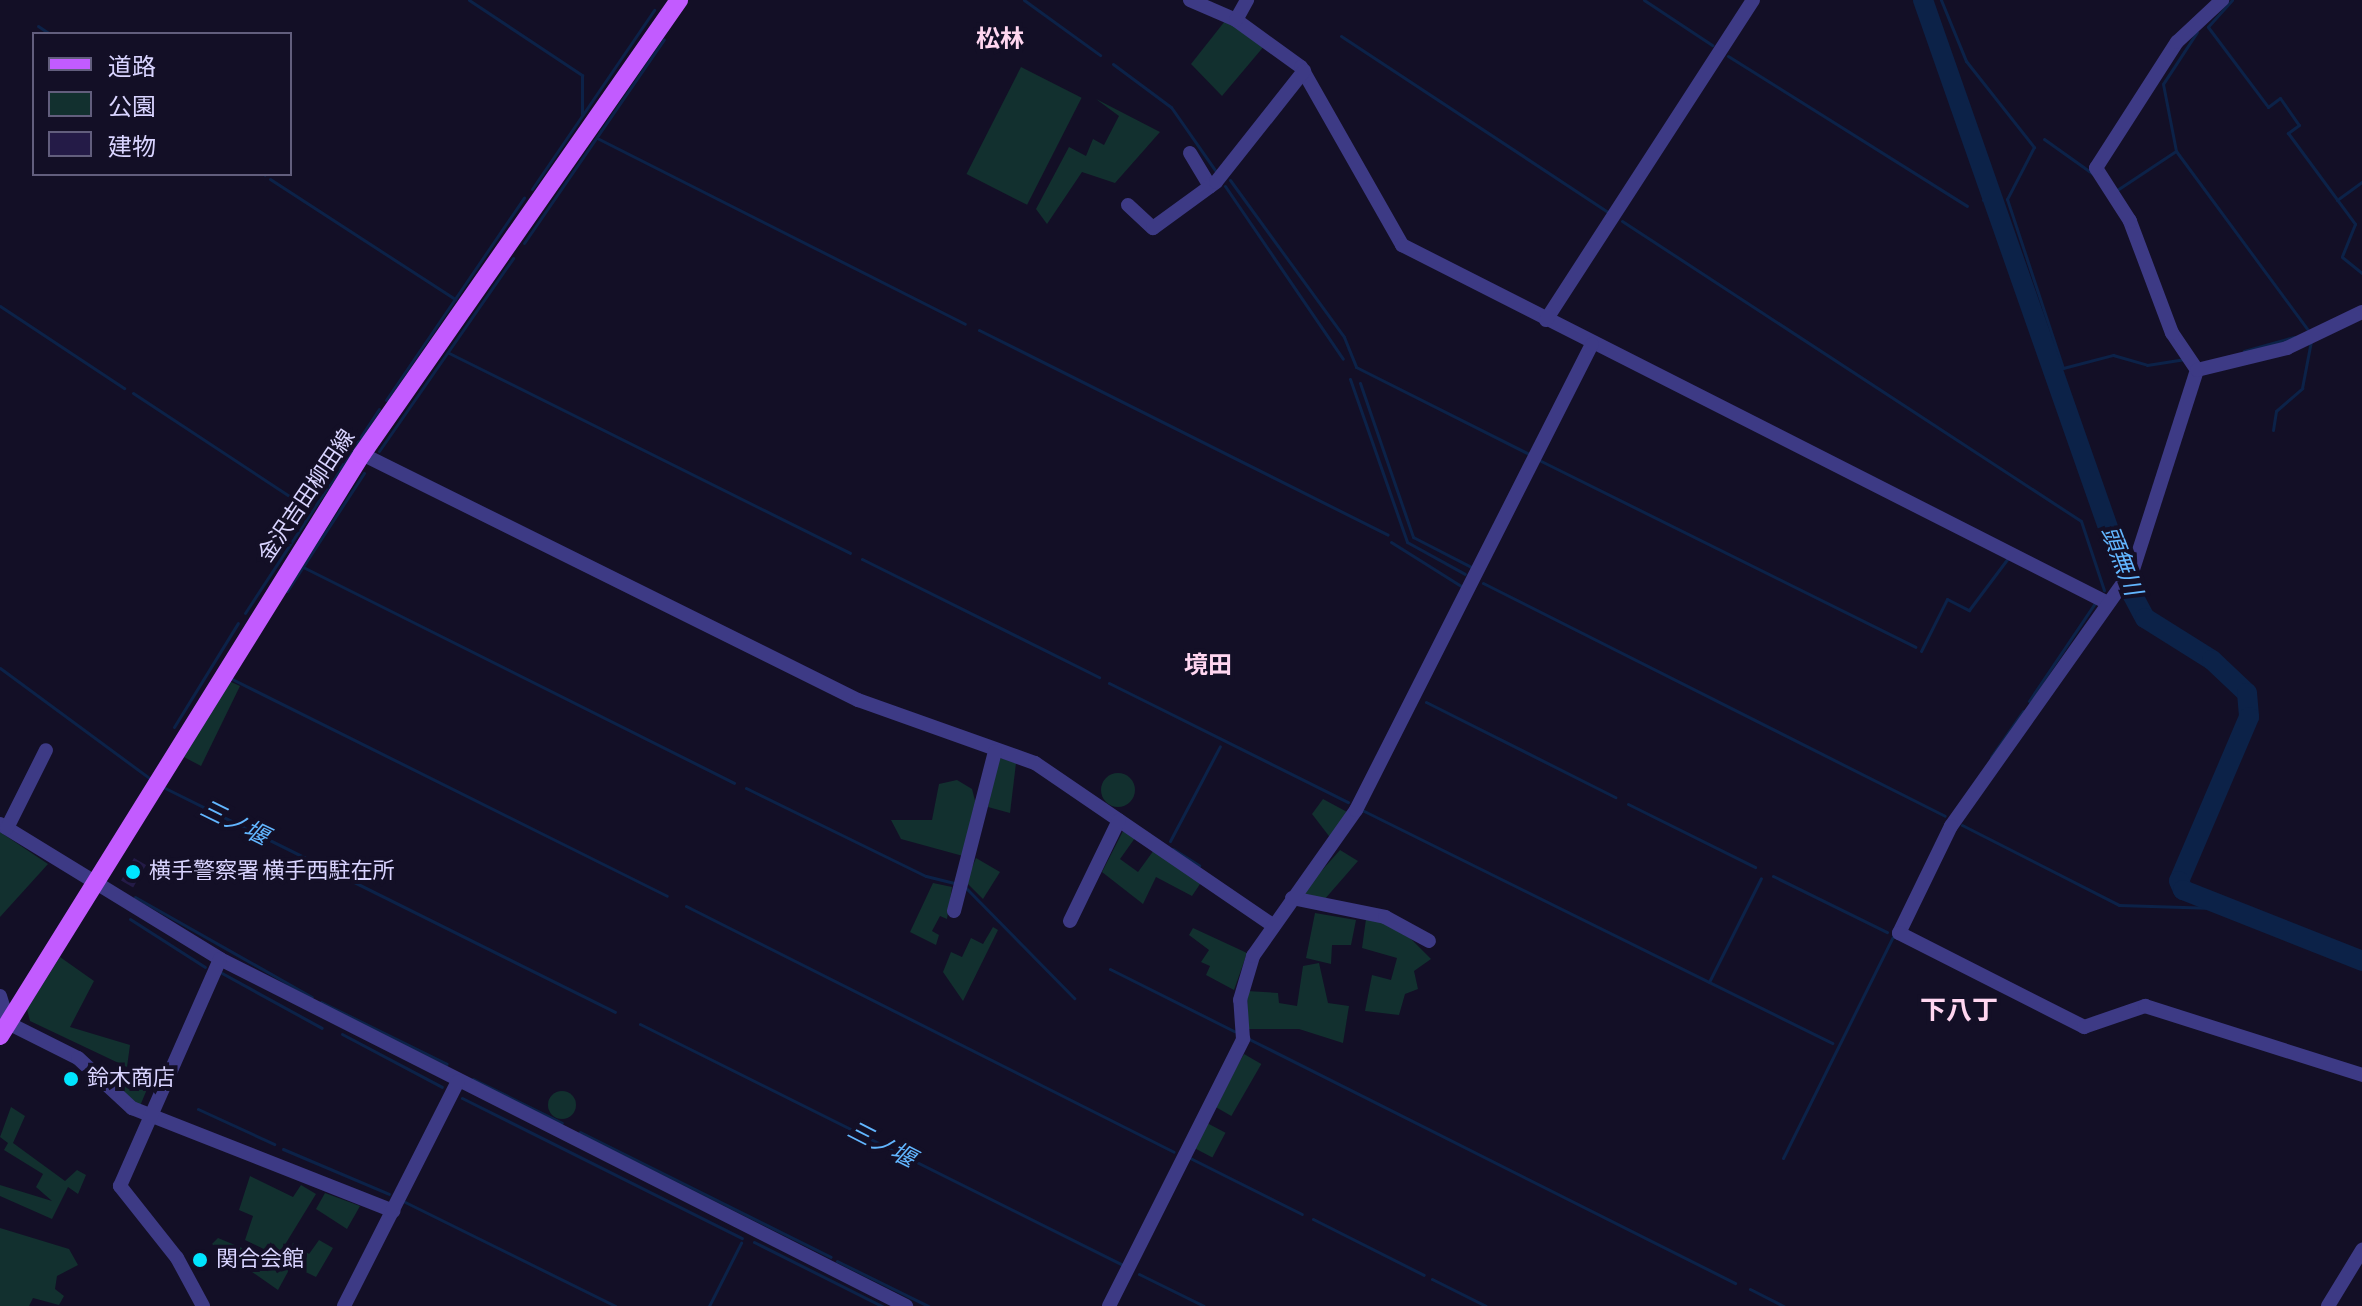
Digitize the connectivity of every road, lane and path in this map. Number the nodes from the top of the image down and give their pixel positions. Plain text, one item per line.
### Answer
1 (679, 0) edge
2 (1190, 0) edge
3 (1247, 0) edge
4 (1753, 0) edge
5 (2222, 0) edge
6 (1236, 20) junction
7 (1304, 71) junction
8 (1190, 153) dead end
9 (1210, 186) junction
10 (1128, 205) dead end
11 (2362, 312) edge
12 (1546, 320) junction
13 (1592, 344) junction
14 (2197, 370) junction
15 (362, 454) junction
16 (2104, 601) junction
17 (46, 750) dead end
18 (995, 751) junction
19 (1119, 820) junction
20 (3, 826) edge
21 (92, 884) junction
22 (1292, 898) junction
23 (954, 911) dead end
24 (1070, 921) dead end
25 (1274, 926) junction
26 (1429, 941) dead end
27 (220, 959) junction
28 (0, 996) edge
29 (4, 1029) edge
30 (2362, 1075) edge
31 (458, 1081) junction
32 (150, 1117) junction
33 (393, 1211) junction
34 (2362, 1250) edge
35 (203, 1306) edge
36 (344, 1306) edge
37 (906, 1306) edge
38 (1109, 1306) edge
39 (2328, 1306) edge

1 - 15 main road, 金沢吉田柳田線
2 - 6 street
3 - 6 street
4 - 12 street
5 - 14 street
6 - 7 street
7 - 9 street
7 - 12 street
8 - 9 street
9 - 10 street
11 - 14 street
12 - 13 street
13 - 16 street
13 - 22 street
14 - 16 street
15 - 18 street
15 - 21 main road, 金沢吉田柳田線
16 - 30 street
17 - 20 street
18 - 19 street
18 - 23 street
19 - 24 street
19 - 25 street
20 - 21 street
21 - 27 street
21 - 29 main road, 金沢吉田柳田線
22 - 25 street
22 - 26 street
25 - 38 street
27 - 31 street
27 - 32 street
28 - 29 street
29 - 32 street
31 - 33 street
31 - 37 street
32 - 33 street
32 - 35 street
33 - 36 street
34 - 39 street

